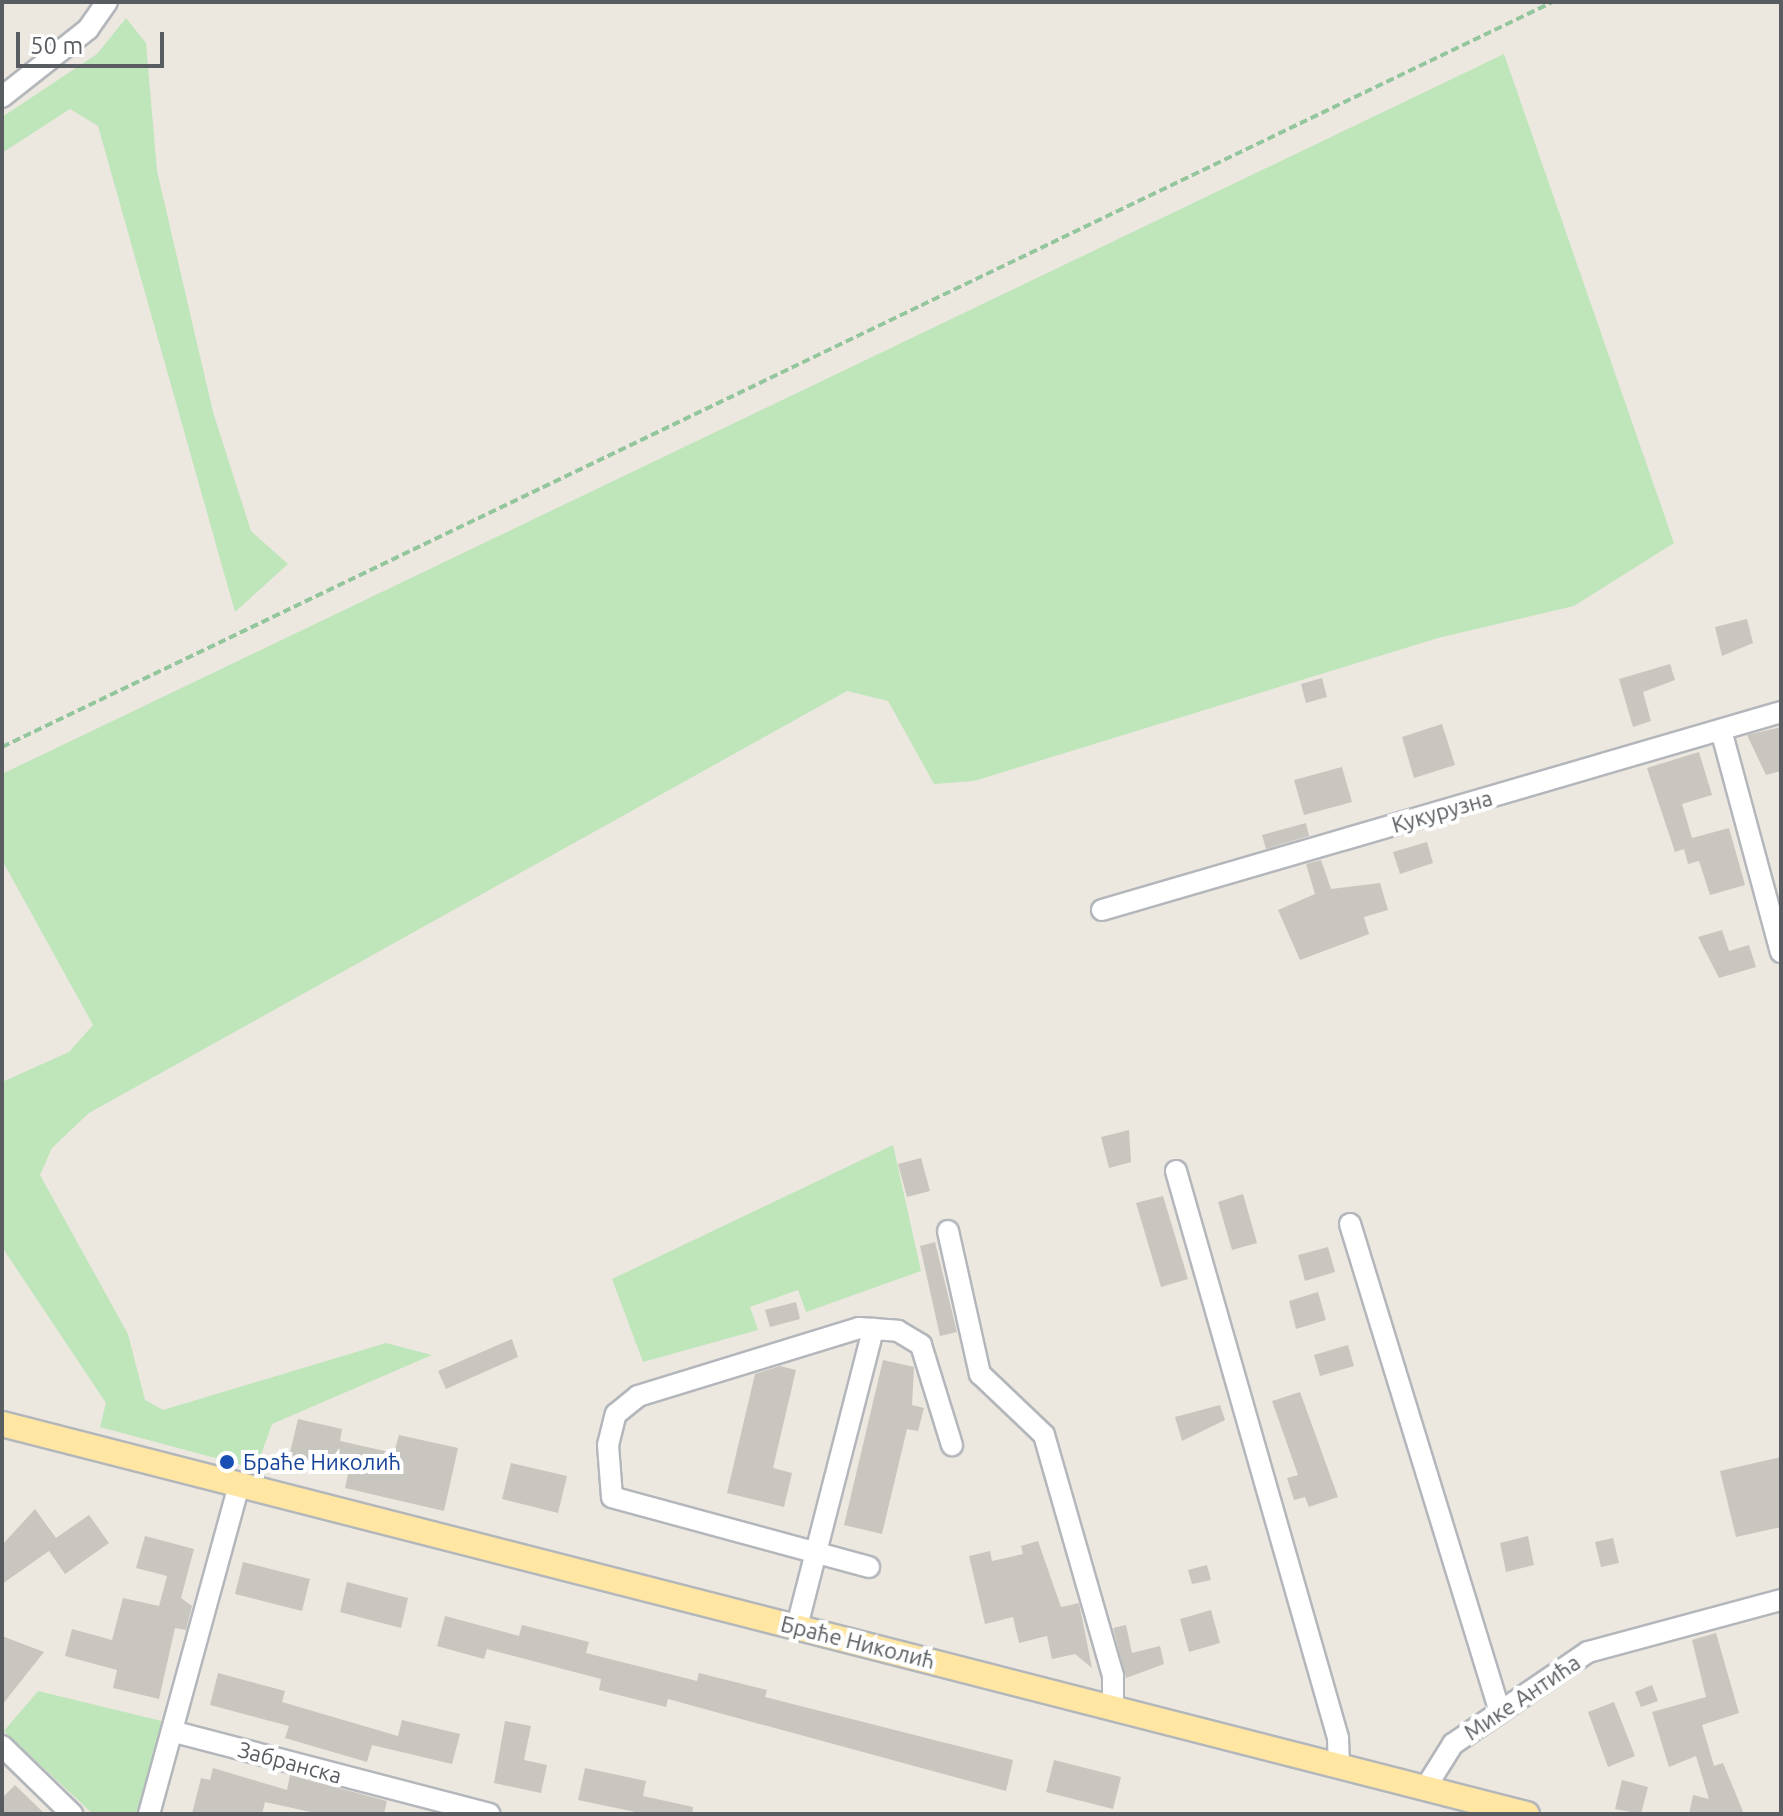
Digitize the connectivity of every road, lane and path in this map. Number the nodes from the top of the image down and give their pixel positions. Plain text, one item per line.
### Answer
1 (107, 2) edge
2 (1553, 2) edge
3 (2, 97) edge
4 (1781, 712) edge
5 (1721, 730) junction
6 (2, 747) edge
7 (1102, 910) dead end
8 (1781, 952) edge
9 (1176, 1171) dead end
10 (1350, 1224) dead end
11 (948, 1231) dead end
12 (873, 1329) junction
13 (2, 1424) edge
14 (952, 1445) dead end
15 (239, 1485) junction
16 (815, 1555) junction
17 (869, 1567) dead end
18 (1781, 1600) edge
19 (797, 1626) junction
20 (1113, 1707) junction
21 (1499, 1709) junction
22 (175, 1732) junction
23 (2, 1746) edge
24 (1339, 1765) junction
25 (1426, 1787) junction
26 (1511, 1812) edge
27 (72, 1814) edge
28 (149, 1814) edge
29 (489, 1814) edge

1 - 3 street
2 - 6 path
4 - 5 street, Кукурузна
5 - 7 street, Кукурузна
5 - 8 street
9 - 24 street
10 - 21 street
11 - 20 street
12 - 14 street
12 - 16 street
12 - 16 street
13 - 15 main road, Браће Николић
15 - 19 main road, Браће Николић
15 - 22 street
16 - 17 street
16 - 19 street
18 - 21 street, Мике Антића
19 - 20 main road, Браће Николић
20 - 24 main road, Браће Николић
21 - 25 street, Мике Антића
22 - 28 street
22 - 29 street, Забранска
23 - 27 street
24 - 25 main road, Браће Николић
25 - 26 main road, Браће Николић

